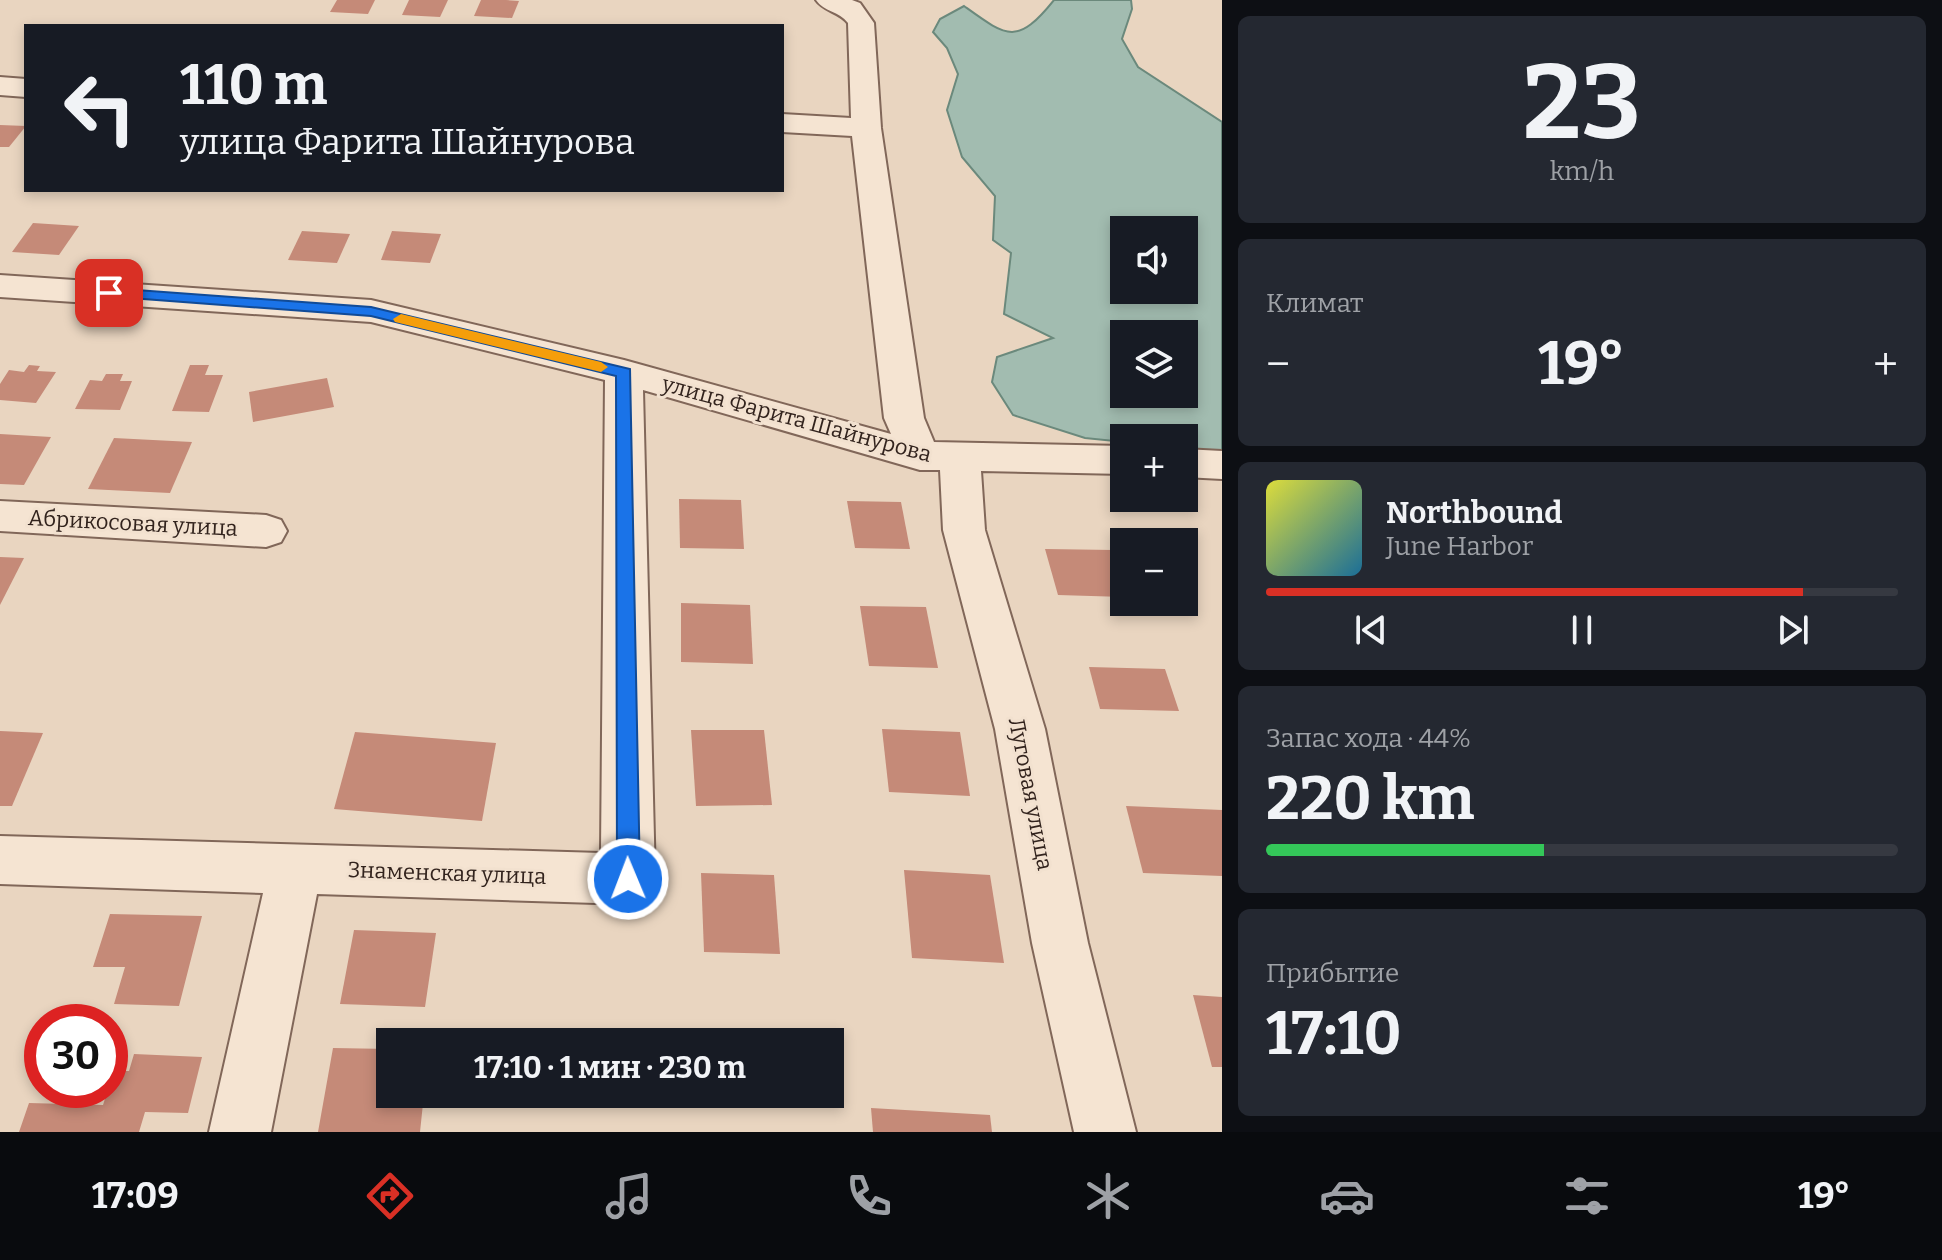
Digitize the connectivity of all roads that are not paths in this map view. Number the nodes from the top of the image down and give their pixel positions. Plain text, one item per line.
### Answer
1 (829, 0) edge
2 (0, 86) edge
3 (24, 88) edge
4 (784, 123) edge
5 (866, 128) junction
6 (0, 286) edge
7 (624, 372) junction
8 (940, 457) junction
9 (1110, 460) edge
10 (1198, 464) edge
11 (1222, 465) edge
12 (0, 516) edge
13 (266, 531) dead end
14 (0, 860) edge
15 (295, 868) junction
16 (240, 1132) edge
17 (1105, 1132) edge

1 - 5 street, Луговая улица
2 - 3 street
4 - 5 street
5 - 8 street, Луговая улица
6 - 7 street, улица Фарита Шайнурова
7 - 8 street, улица Фарита Шайнурова
7 - 15 street, Знаменская улица
8 - 9 street, улица Фарита Шайнурова
8 - 17 street, Луговая улица
10 - 11 street
12 - 13 street, Абрикосовая улица
14 - 15 street, Знаменская улица
15 - 16 street

